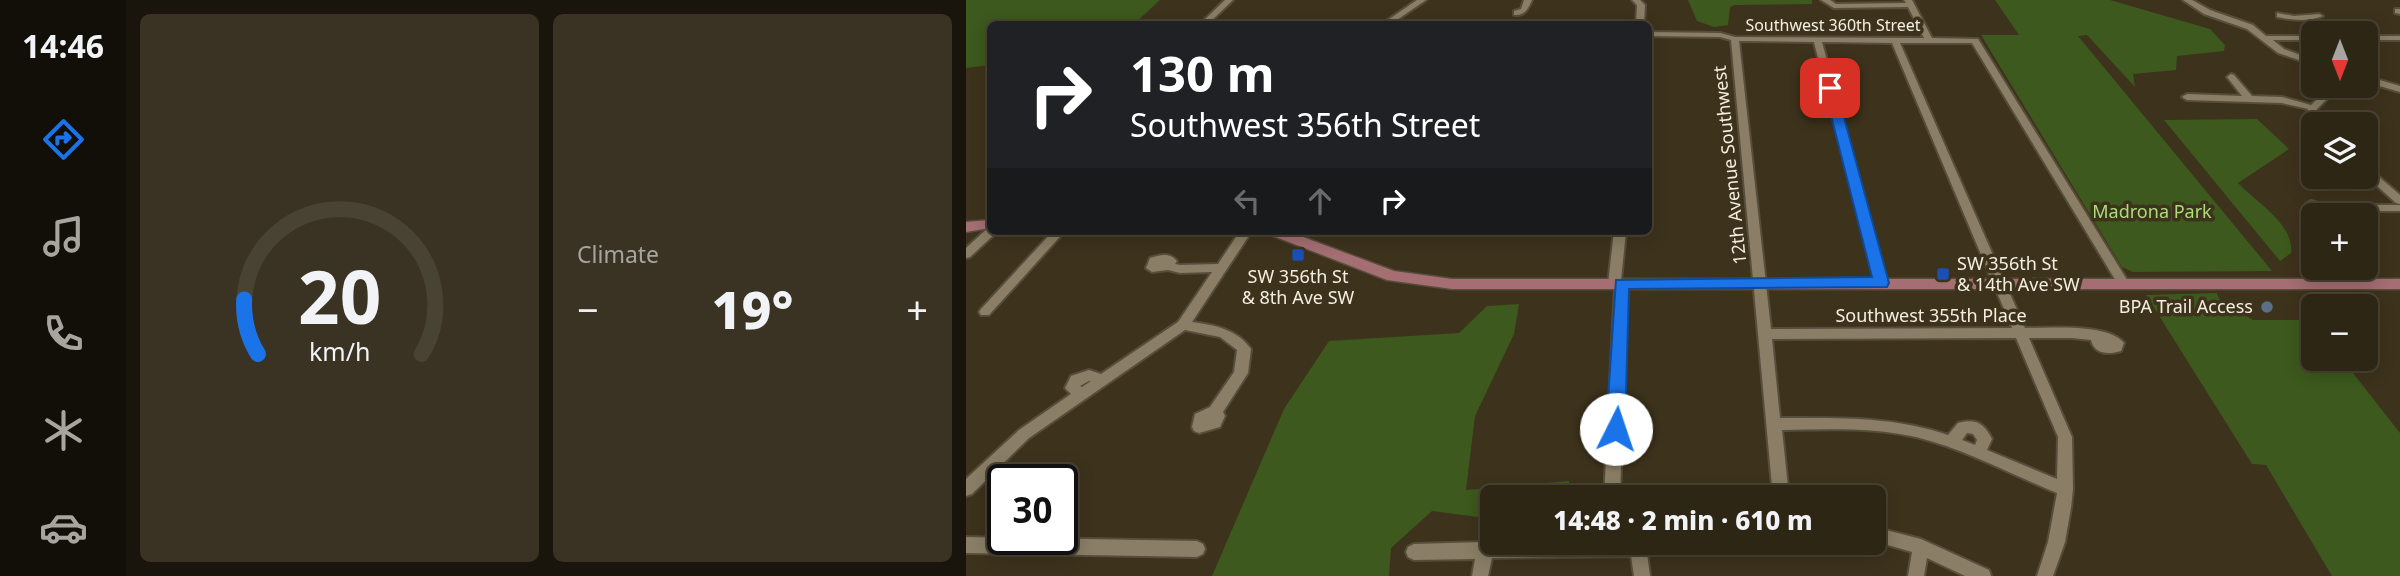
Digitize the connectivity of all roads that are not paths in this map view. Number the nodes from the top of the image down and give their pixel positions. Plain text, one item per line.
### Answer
1 (1229, 0) edge
2 (1422, 0) edge
3 (1528, 0) edge
4 (1636, 0) edge
5 (1825, 0) edge
6 (2187, 0) edge
7 (1909, 2) edge
8 (1517, 13) dead end
9 (2280, 15) dead end
10 (2319, 16) dead end
11 (2294, 18) junction
12 (1207, 21) edge
13 (1390, 21) edge
14 (1640, 21) edge
15 (2301, 24) edge
16 (1652, 34) edge
17 (2301, 37) edge
18 (2263, 38) junction
19 (2378, 38) edge
20 (2400, 38) edge
21 (1735, 39) junction
22 (1817, 39) junction
23 (1895, 40) junction
24 (1929, 40) junction
25 (2301, 58) edge
26 (2231, 77) dead end
27 (2378, 82) edge
28 (2388, 85) joint
29 (2400, 87) edge
30 (2187, 97) dead end
31 (2324, 98) edge
32 (2249, 99) junction
33 (2314, 108) junction
34 (2312, 112) edge
35 (2378, 182) edge
36 (2400, 201) edge
37 (2378, 208) edge
38 (2400, 208) edge
39 (987, 224) edge
40 (966, 227) edge
41 (987, 235) edge
42 (1055, 235) edge
43 (1244, 235) edge
44 (1283, 235) edge
45 (1620, 235) edge
46 (966, 254) edge
47 (1168, 266) dead end
48 (1222, 268) junction
49 (1881, 283) junction
50 (2123, 283) junction
51 (1618, 284) junction
52 (1760, 284) junction
53 (2000, 284) junction
54 (2400, 284) edge
55 (985, 312) dead end
56 (1183, 325) junction
57 (1764, 334) junction
58 (2022, 334) junction
59 (2098, 338) dead end
60 (1214, 413) dead end
61 (1773, 424) junction
62 (1951, 442) junction
63 (1978, 453) junction
64 (1612, 485) edge
65 (1780, 485) edge
66 (966, 489) edge
67 (2065, 489) junction
68 (1886, 537) edge
69 (966, 545) edge
70 (1921, 547) junction
71 (1197, 549) dead end
72 (1480, 550) edge
73 (1414, 552) dead end
74 (1484, 555) edge
75 (1639, 555) edge
76 (1480, 576) edge
77 (1642, 576) edge
78 (1916, 576) edge
79 (1983, 576) edge
80 (2045, 576) edge

1 - 12 street
2 - 13 street
3 - 8 street
4 - 14 street
5 - 7 street
6 - 18 street
7 - 24 street
9 - 11 street
10 - 11 street
11 - 15 street
16 - 21 street, Southwest 360th Street
17 - 18 street
18 - 25 street
19 - 20 street
21 - 22 street, Southwest 360th Street
21 - 52 street, 12th Avenue Southwest
22 - 23 street, Southwest 360th Street
22 - 49 street
23 - 24 street, Southwest 360th Street
23 - 53 street
24 - 50 street, Southwest 360th Street
26 - 32 street
27 - 28 street
28 - 29 street
30 - 32 street
31 - 33 street
32 - 33 street
33 - 34 street
35 - 36 street
37 - 38 street
39 - 40 main road
41 - 46 street
42 - 55 street
43 - 48 street
44 - 51 main road
45 - 51 street
47 - 48 street
48 - 56 street
49 - 52 main road
49 - 53 main road
50 - 53 main road
50 - 54 main road
51 - 52 main road
51 - 64 street
52 - 57 street, 12th Avenue Southwest
53 - 58 street
56 - 60 street
56 - 66 street
57 - 58 street, Southwest 355th Place
57 - 61 street, 12th Avenue Southwest
58 - 59 street, Southwest 355th Place
58 - 67 street
61 - 62 street
61 - 65 street, 12th Avenue Southwest
62 - 63 street
62 - 63 street
63 - 67 street
67 - 80 street
68 - 70 street
69 - 71 street
70 - 78 street
70 - 79 street
72 - 73 street
74 - 76 street
75 - 77 street

